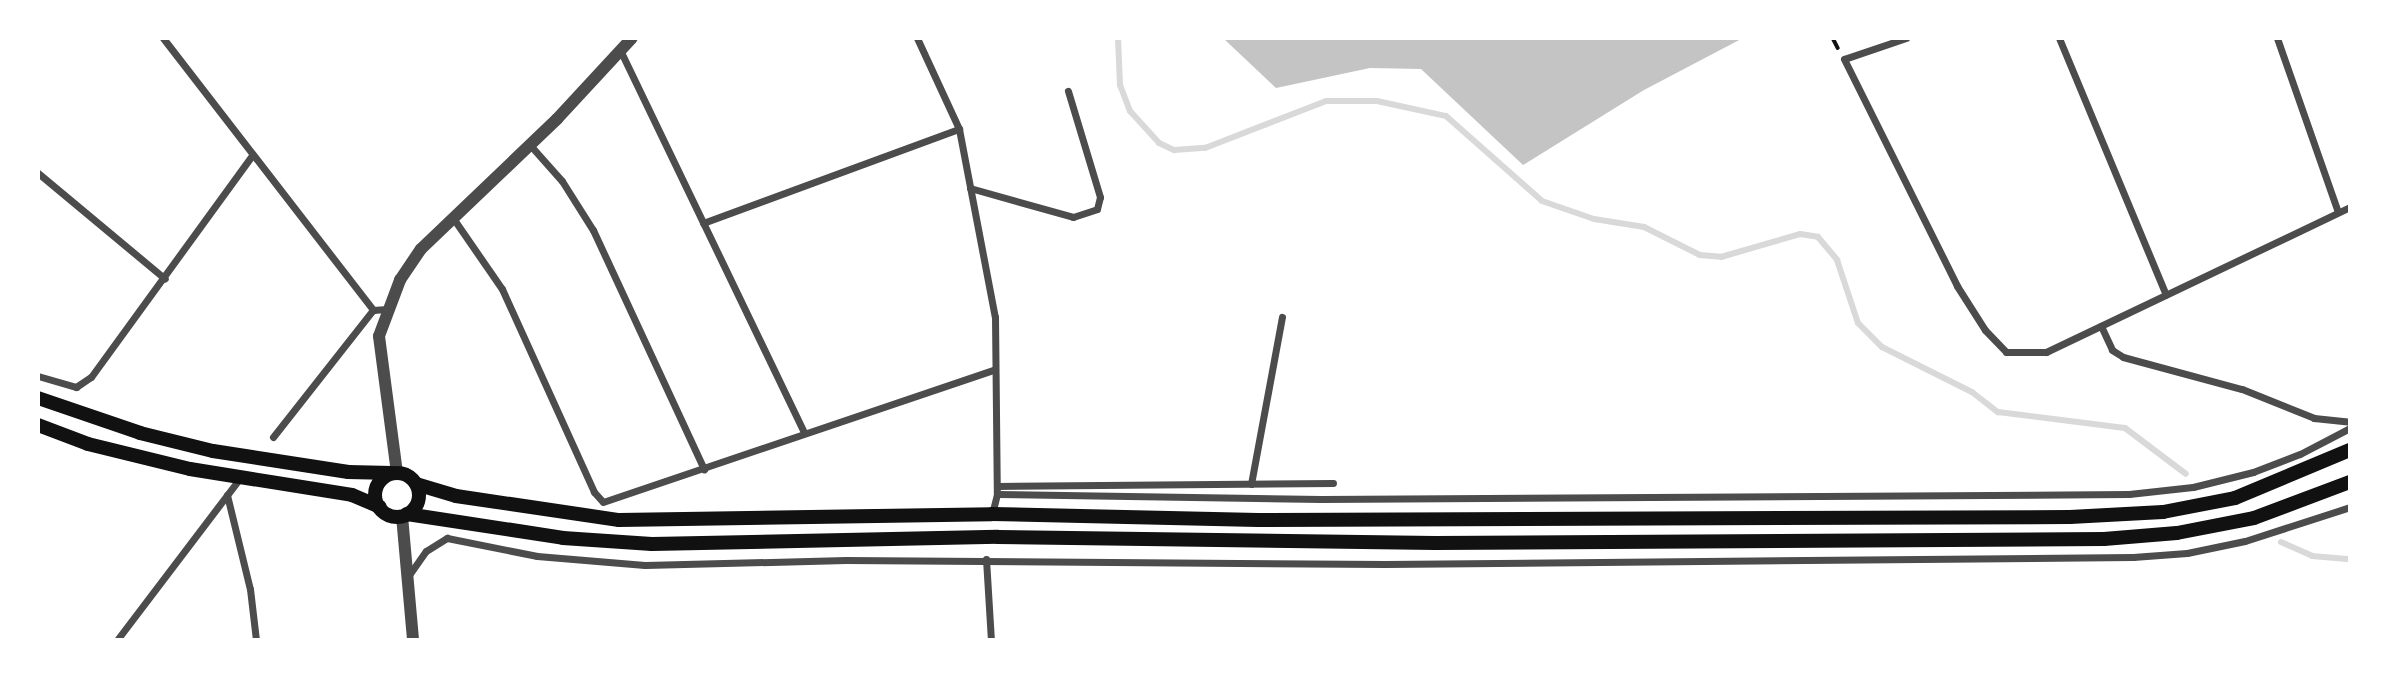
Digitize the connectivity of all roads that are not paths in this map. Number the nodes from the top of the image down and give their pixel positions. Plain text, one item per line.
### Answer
1 (163, 38) edge
2 (632, 38) edge
3 (917, 38) edge
4 (1906, 38) edge
5 (2059, 38) edge
6 (2277, 38) edge
7 (621, 52) junction
8 (1068, 92) dead end
9 (958, 129) junction
10 (530, 145) junction
11 (252, 155) junction
12 (38, 173) edge
13 (970, 188) junction
14 (2350, 207) edge
15 (2338, 212) junction
16 (453, 218) junction
17 (704, 223) junction
18 (165, 279) junction
19 (2166, 295) junction
20 (387, 309) junction
21 (373, 310) junction
22 (1282, 317) dead end
23 (2101, 326) junction
24 (995, 370) junction
25 (38, 376) edge
26 (38, 398) edge
27 (2350, 422) edge
28 (38, 425) edge
29 (2350, 428) edge
30 (804, 433) junction
31 (273, 437) dead end
32 (2350, 450) edge
33 (704, 470) junction
34 (394, 473) junction
35 (240, 478) junction
36 (2350, 482) edge
37 (1333, 483) dead end
38 (416, 484) junction
39 (1251, 484) junction
40 (997, 490) junction
41 (227, 495) junction
42 (2350, 507) edge
43 (380, 508) junction
44 (992, 514) junction
45 (404, 515) junction
46 (986, 559) junction
47 (407, 577) junction
48 (117, 639) edge
49 (256, 639) edge
50 (413, 639) edge
51 (991, 639) edge

1 - 11 street
2 - 7 street
3 - 9 street
4 - 23 street
5 - 19 street
6 - 15 street
7 - 10 street
7 - 17 street
8 - 13 street
9 - 13 street
9 - 17 street
10 - 16 street
10 - 33 street
11 - 18 street
11 - 21 street
12 - 18 street
13 - 24 street
14 - 15 street
15 - 19 street
16 - 20 street
16 - 33 street
17 - 30 street
18 - 25 street
19 - 23 street
20 - 21 street
20 - 34 street
21 - 31 street
22 - 39 street
23 - 27 street
24 - 30 street
24 - 40 street
26 - 34 main road
28 - 35 main road
29 - 40 street
30 - 33 street
32 - 44 main road
34 - 38 main road
34 - 43 main road
35 - 41 street
35 - 43 main road
36 - 45 main road
37 - 39 street
38 - 44 main road
38 - 45 main road
39 - 40 street
40 - 44 street
41 - 48 street
41 - 49 street
42 - 46 street
43 - 45 main road
45 - 47 street
46 - 47 street
46 - 51 street
47 - 50 street

